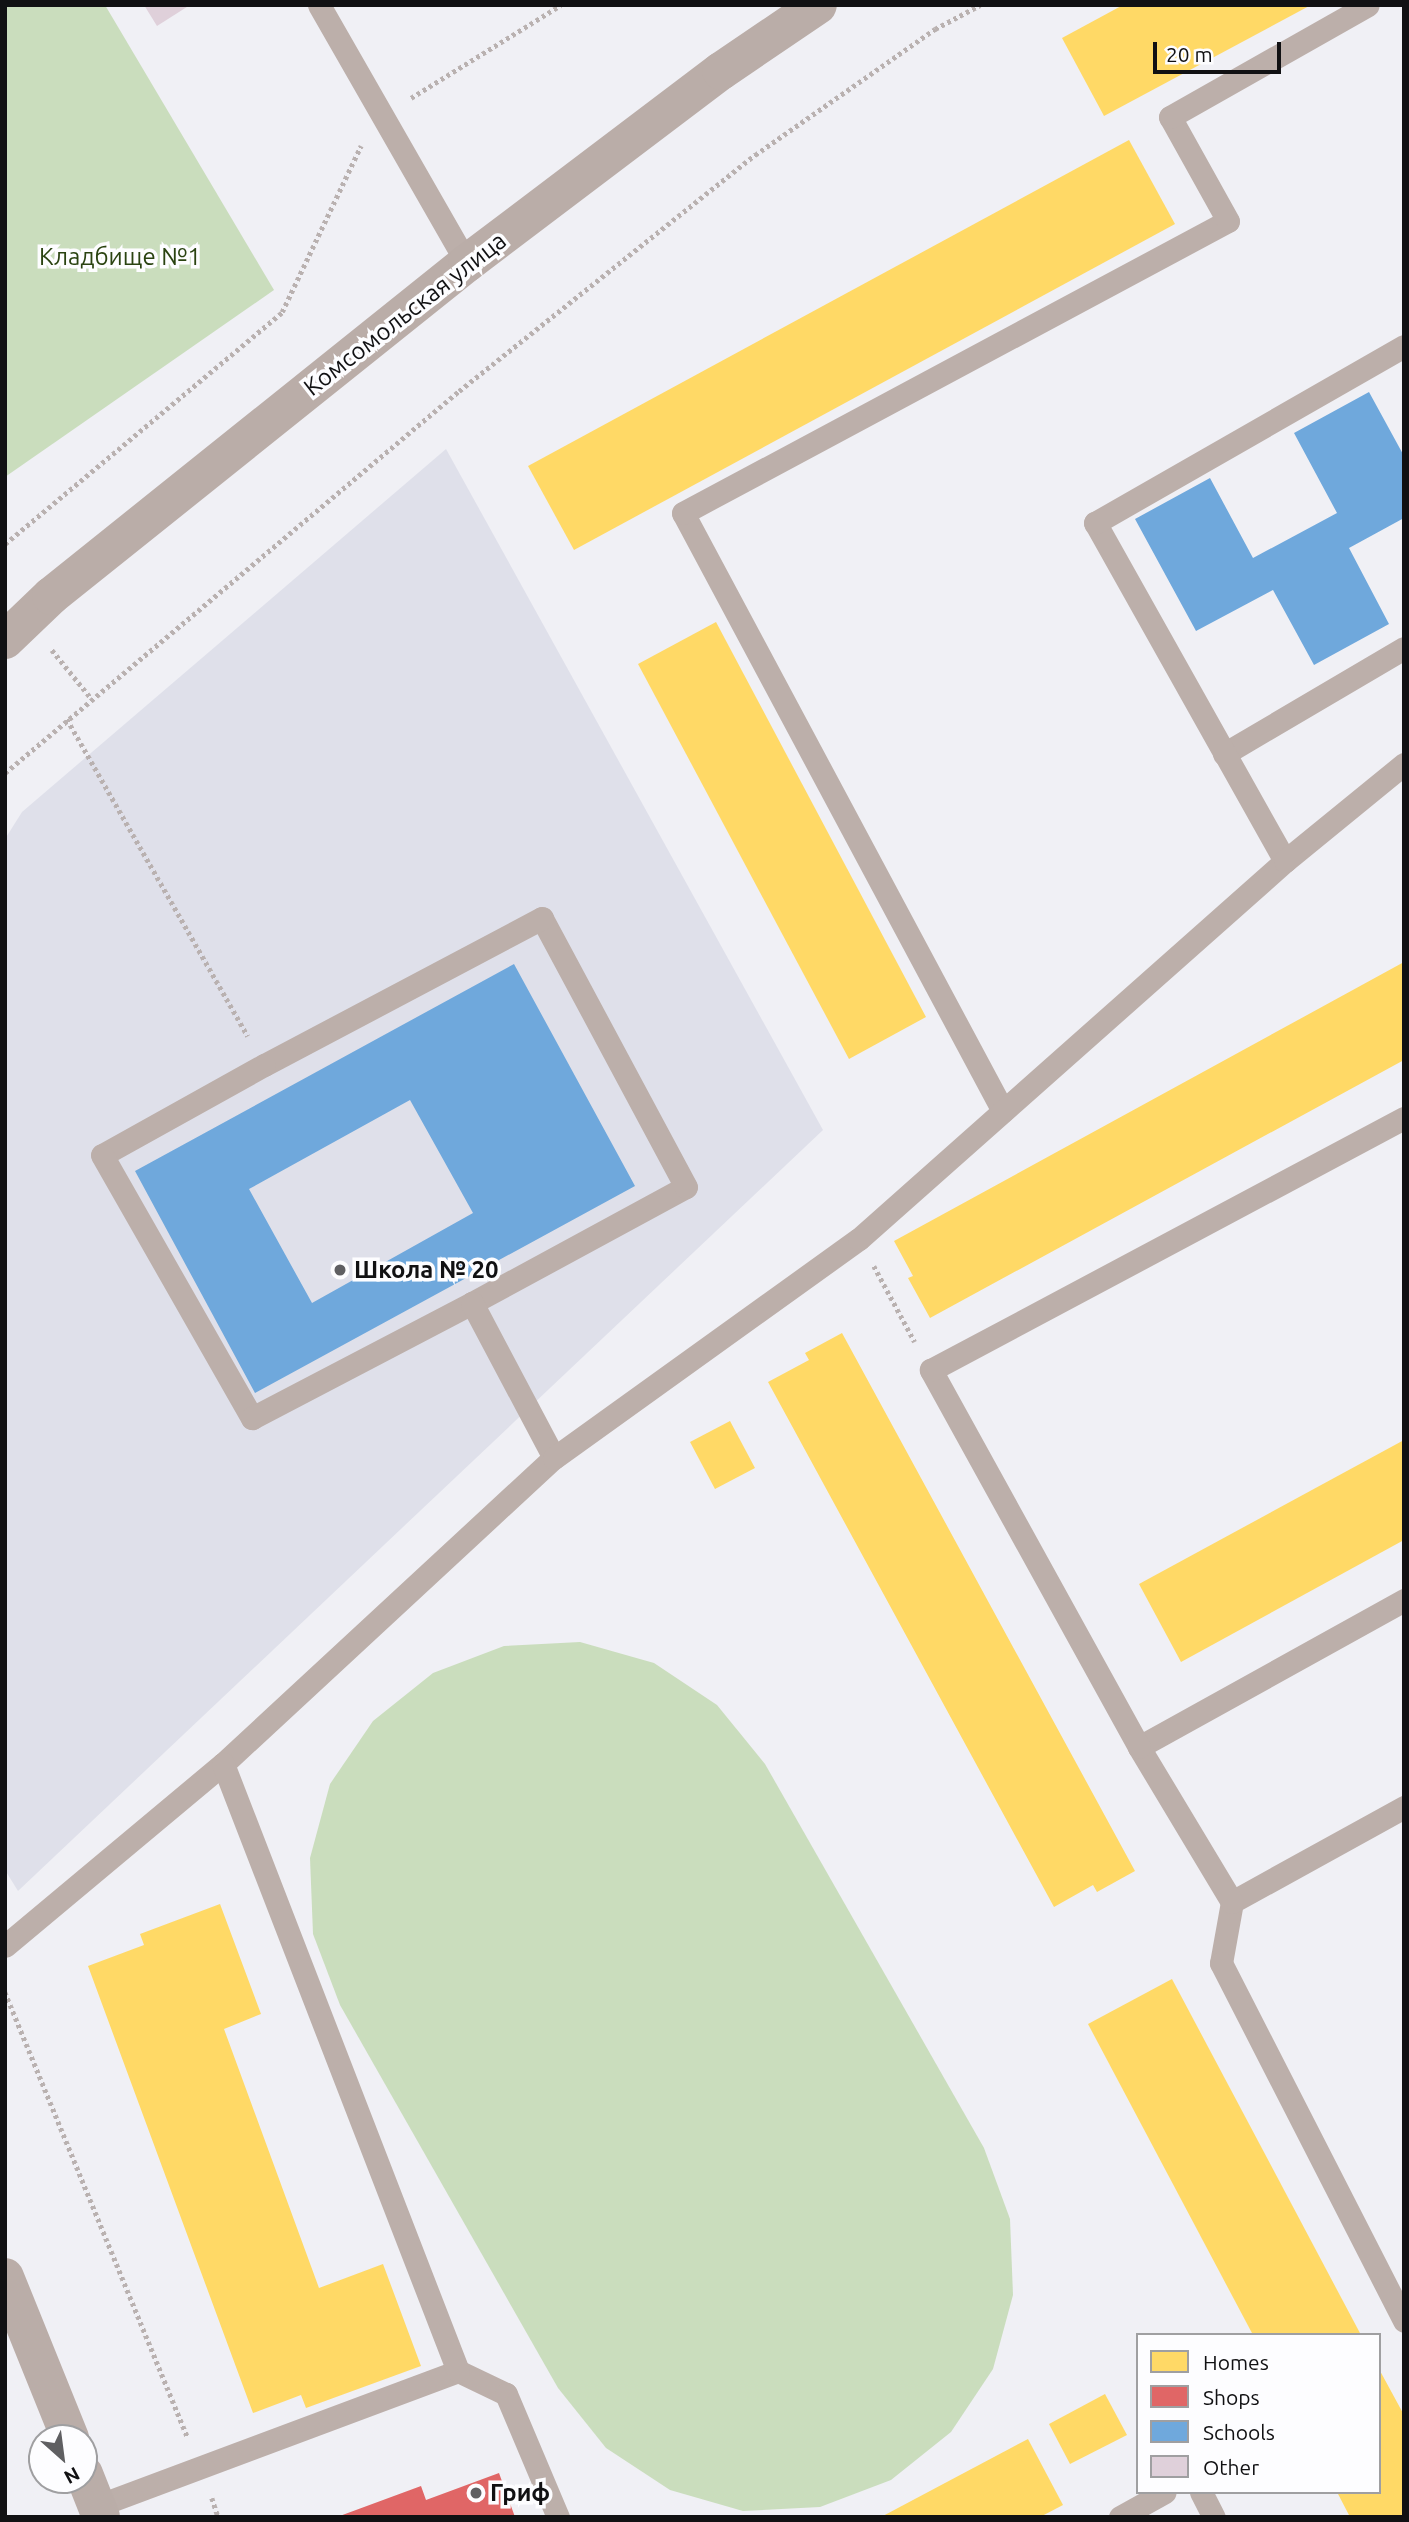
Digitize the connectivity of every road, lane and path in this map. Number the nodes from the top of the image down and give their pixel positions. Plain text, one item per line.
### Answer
1 (319, 5) edge
2 (561, 5) edge
3 (818, 5) edge
4 (980, 5) edge
5 (1368, 5) edge
6 (382, 115) junction
7 (467, 263) junction
8 (1404, 346) edge
9 (5, 544) edge
10 (5, 640) edge
11 (1404, 648) edge
12 (67, 719) junction
13 (1224, 754) junction
14 (1404, 764) edge
15 (5, 773) edge
16 (1285, 861) junction
17 (264, 1065) junction
18 (1003, 1111) junction
19 (1404, 1118) edge
20 (859, 1238) junction
21 (472, 1303) junction
22 (931, 1370) junction
23 (554, 1458) junction
24 (1404, 1600) edge
25 (1139, 1747) junction
26 (223, 1764) junction
27 (1404, 1807) edge
28 (1232, 1902) junction
29 (5, 1946) edge
30 (5, 1992) edge
31 (5, 2277) edge
32 (1404, 2321) edge
33 (458, 2371) junction
34 (64, 2424) edge
35 (200, 2467) junction
36 (1161, 2494) edge
37 (1201, 2494) edge
38 (94, 2499) edge
39 (218, 2517) edge
40 (558, 2517) edge
41 (1120, 2517) edge
42 (1214, 2517) edge

1 - 6 lane
2 - 6 path
3 - 7 main road, Комсомольская улица
4 - 12 path
5 - 18 lane
6 - 7 lane
6 - 9 path
7 - 10 main road, Комсомольская улица
8 - 13 lane
11 - 13 lane
12 - 15 path
12 - 17 path
13 - 16 lane
14 - 16 lane
16 - 18 lane
17 - 21 lane
17 - 21 lane
18 - 20 lane
19 - 22 lane
20 - 22 path
20 - 23 lane
21 - 23 lane
22 - 25 lane
23 - 26 lane
24 - 25 lane
25 - 28 lane
26 - 29 lane
26 - 33 lane
27 - 28 lane
28 - 32 lane
30 - 35 path
31 - 34 main road
33 - 35 lane
33 - 40 lane
35 - 38 lane
35 - 39 path
36 - 41 lane
37 - 42 lane

